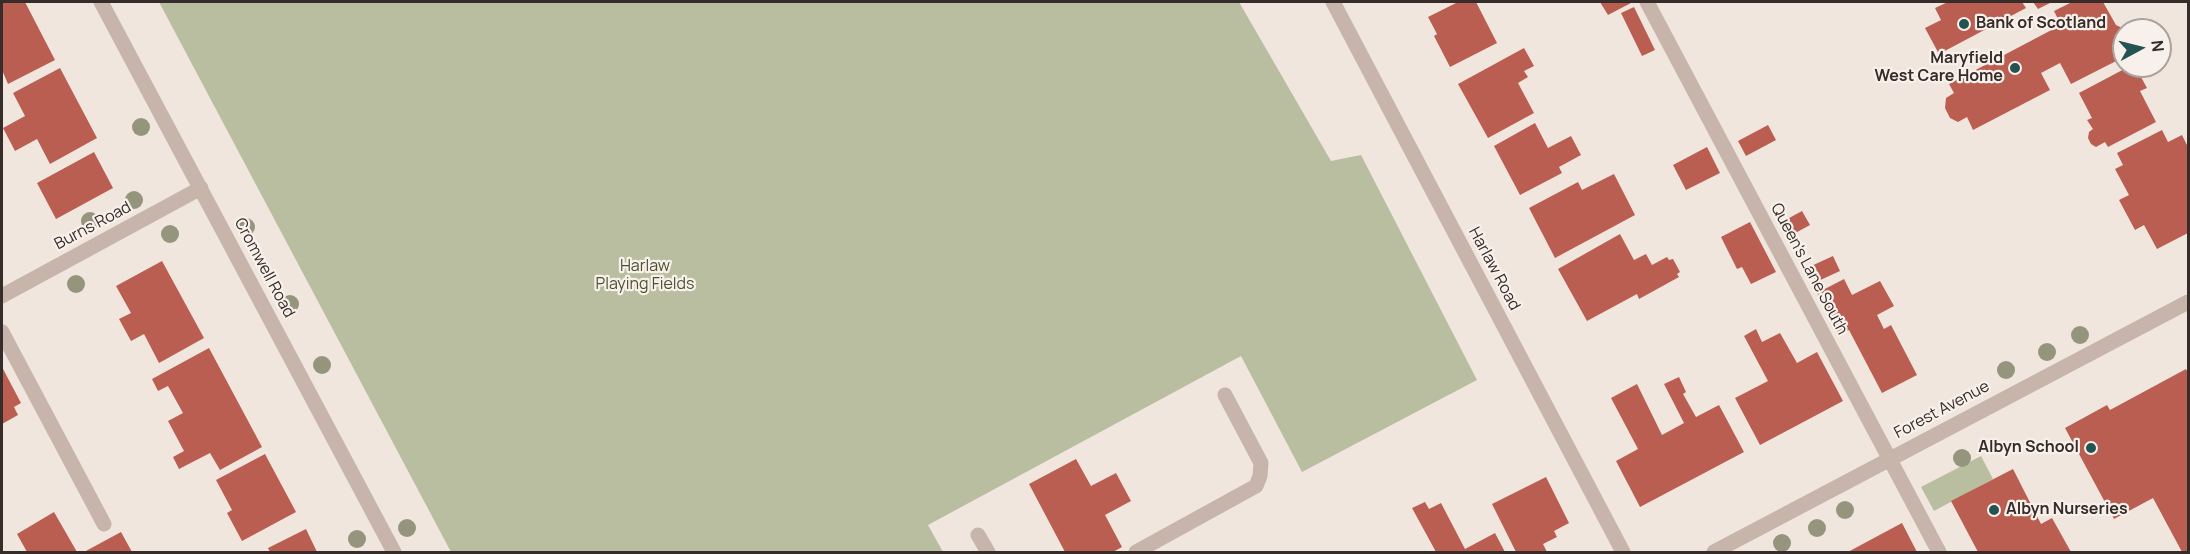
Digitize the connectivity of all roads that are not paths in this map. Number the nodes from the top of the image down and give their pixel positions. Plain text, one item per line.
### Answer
1 (101, 2) edge
2 (1333, 2) edge
3 (1647, 2) edge
4 (201, 188) junction
5 (2, 296) edge
6 (2188, 302) edge
7 (2, 332) edge
8 (1225, 395) dead end
9 (1888, 459) junction
10 (104, 524) dead end
11 (978, 534) dead end
12 (394, 552) edge
13 (988, 552) edge
14 (1136, 552) edge
15 (1623, 552) edge
16 (1714, 552) edge
17 (1939, 552) edge

1 - 4 street, Cromwell Road
2 - 15 street, Harlaw Road
3 - 9 street, Queen's Lane South
4 - 5 street, Burns Road
4 - 12 street, Cromwell Road
6 - 9 street, Forest Avenue
7 - 10 street
8 - 14 street
9 - 16 street, Forest Avenue
9 - 17 street, Queen's Lane South
11 - 13 street

